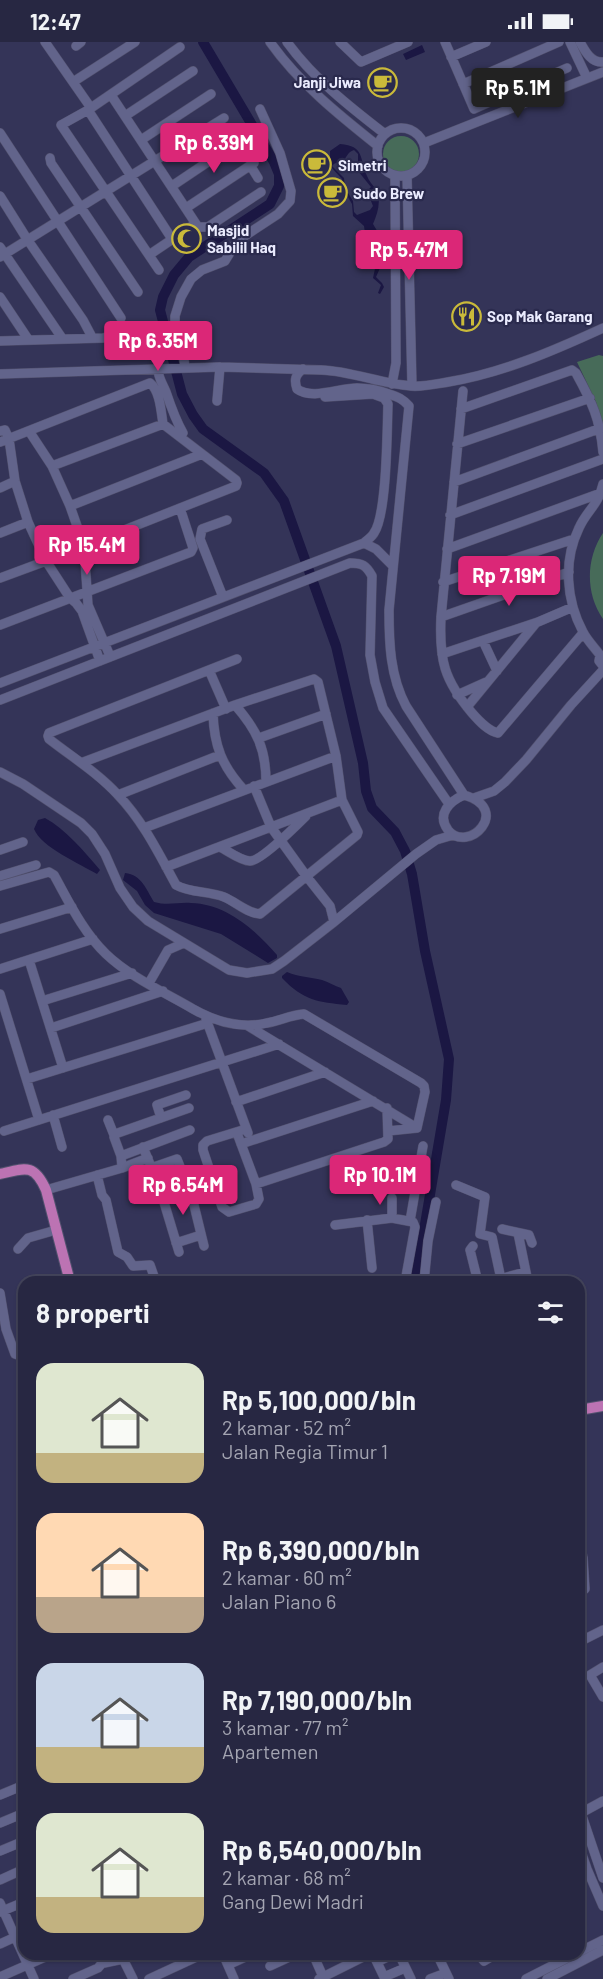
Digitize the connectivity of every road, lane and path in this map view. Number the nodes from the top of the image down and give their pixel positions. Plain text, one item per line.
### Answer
1 (45, 42) edge
2 (135, 42) edge
3 (270, 42) edge
4 (287, 42) edge
5 (340, 42) edge
6 (408, 42) edge
7 (445, 42) edge
8 (486, 42) edge
9 (559, 42) edge
10 (570, 42) edge
11 (580, 42) edge
12 (180, 47) dead end
13 (451, 57) junction
14 (601, 62) edge
15 (567, 68) dead end
16 (193, 71) dead end
17 (603, 72) edge
18 (587, 78) junction
19 (73, 82) junction
20 (463, 84) junction
21 (211, 94) dead end
22 (111, 95) junction
23 (338, 96) junction
24 (329, 106) junction
25 (89, 109) junction
26 (260, 109) dead end
27 (125, 116) junction
28 (224, 118) dead end
29 (0, 133) edge
30 (385, 134) junction
31 (242, 139) dead end
32 (141, 140) junction
33 (424, 143) junction
34 (378, 146) junction
35 (50, 158) dead end
36 (154, 162) junction
37 (131, 175) junction
38 (395, 176) junction
39 (407, 176) junction
40 (258, 178) dead end
41 (172, 186) junction
42 (105, 190) junction
43 (261, 192) dead end
44 (0, 196) edge
45 (78, 208) junction
46 (186, 208) junction
47 (60, 219) junction
48 (199, 226) junction
49 (27, 239) junction
50 (172, 239) junction
51 (2, 253) edge
52 (149, 255) junction
53 (159, 270) dead end
54 (138, 292) dead end
55 (0, 297) edge
56 (121, 318) dead end
57 (603, 327) edge
58 (110, 336) dead end
59 (92, 337) junction
60 (62, 338) junction
61 (28, 339) junction
62 (0, 340) edge
63 (184, 368) junction
64 (220, 368) junction
65 (161, 369) junction
66 (289, 369) junction
67 (303, 369) junction
68 (0, 374) edge
69 (392, 384) junction
70 (411, 386) junction
71 (463, 391) dead end
72 (590, 398) junction
73 (217, 401) dead end
74 (461, 409) junction
75 (163, 424) junction
76 (601, 428) junction
77 (0, 431) edge
78 (29, 431) junction
79 (183, 433) dead end
80 (4, 440) edge
81 (387, 440) junction
82 (406, 443) junction
83 (457, 444) junction
84 (603, 452) edge
85 (202, 454) junction
86 (603, 459) edge
87 (52, 466) junction
88 (15, 481) junction
89 (454, 482) junction
90 (0, 488) edge
91 (602, 488) edge
92 (70, 506) junction
93 (180, 508) junction
94 (450, 515) junction
95 (227, 520) dead end
96 (28, 522) junction
97 (0, 533) edge
98 (574, 539) junction
99 (363, 543) junction
100 (84, 546) junction
101 (447, 549) junction
102 (46, 561) junction
103 (393, 566) junction
104 (569, 572) junction
105 (0, 578) edge
106 (443, 582) junction
107 (88, 591) junction
108 (223, 597) junction
109 (70, 598) junction
110 (573, 607) junction
111 (441, 617) junction
112 (538, 622) junction
113 (0, 625) edge
114 (584, 633) junction
115 (483, 640) junction
116 (99, 644) junction
117 (442, 654) junction
118 (601, 654) edge
119 (110, 656) junction
120 (237, 659) dead end
121 (100, 661) junction
122 (393, 668) junction
123 (603, 668) edge
124 (209, 670) junction
125 (373, 671) junction
126 (497, 671) junction
127 (488, 681) junction
128 (0, 683) edge
129 (457, 695) junction
130 (0, 700) edge
131 (467, 706) junction
132 (230, 707) junction
133 (213, 713) junction
134 (326, 714) junction
135 (259, 738) junction
136 (220, 755) junction
137 (336, 756) junction
138 (81, 764) junction
139 (0, 772) edge
140 (266, 782) junction
141 (254, 786) junction
142 (244, 790) junction
143 (494, 791) junction
144 (118, 795) junction
145 (469, 797) junction
146 (342, 800) junction
147 (449, 804) junction
148 (486, 810) junction
149 (311, 812) junction
150 (443, 821) junction
151 (271, 827) junction
152 (144, 828) junction
153 (453, 835) junction
154 (436, 840) junction
155 (280, 841) junction
156 (23, 842) dead end
157 (220, 847) junction
158 (0, 850) edge
159 (36, 865) dead end
160 (166, 867) junction
161 (0, 876) edge
162 (307, 877) junction
163 (0, 886) edge
164 (330, 906) junction
165 (72, 907) junction
166 (346, 912) junction
167 (334, 922) junction
168 (0, 929) edge
169 (166, 932) junction
170 (93, 939) junction
171 (184, 943) junction
172 (168, 950) junction
173 (29, 960) junction
174 (0, 969) edge
175 (132, 973) junction
176 (149, 983) junction
177 (163, 991) junction
178 (0, 994) edge
179 (42, 1001) junction
180 (206, 1020) junction
181 (248, 1026) junction
182 (51, 1028) junction
183 (279, 1044) junction
184 (222, 1062) junction
185 (63, 1068) junction
186 (325, 1072) junction
187 (27, 1079) junction
188 (186, 1095) dead end
189 (373, 1101) junction
190 (236, 1102) junction
191 (189, 1108) dead end
192 (387, 1108) junction
193 (53, 1115) junction
194 (161, 1118) junction
195 (39, 1120) junction
196 (108, 1120) dead end
197 (417, 1128) junction
198 (246, 1129) junction
199 (190, 1130) dead end
200 (4, 1131) dead end
201 (388, 1131) junction
202 (237, 1133) junction
203 (114, 1135) junction
204 (246, 1143) junction
205 (423, 1146) dead end
206 (62, 1147) dead end
207 (143, 1147) junction
208 (121, 1156) junction
209 (150, 1163) junction
210 (122, 1168) junction
211 (0, 1174) edge
212 (97, 1175) junction
213 (256, 1184) junction
214 (158, 1185) junction
215 (456, 1185) dead end
216 (136, 1189) dead end
217 (46, 1190) junction
218 (192, 1197) dead end
219 (392, 1198) dead end
220 (436, 1202) dead end
221 (392, 1218) junction
222 (367, 1220) junction
223 (410, 1221) junction
224 (335, 1225) dead end
225 (501, 1229) dead end
226 (56, 1230) junction
227 (518, 1233) junction
228 (201, 1235) junction
229 (532, 1243) dead end
230 (204, 1246) dead end
231 (473, 1246) dead end
232 (18, 1249) dead end
233 (372, 1268) dead end
234 (525, 1272) junction
235 (68, 1276) edge
236 (154, 1276) edge
237 (406, 1276) edge
238 (425, 1276) edge
239 (476, 1276) edge
240 (500, 1276) edge
241 (511, 1276) edge
242 (526, 1276) edge
243 (0, 1293) edge
244 (18, 1355) edge
245 (603, 1406) edge
246 (585, 1408) edge
247 (603, 1631) edge
248 (585, 1639) edge
249 (603, 1667) edge
250 (603, 1697) edge
251 (18, 1788) edge
252 (0, 1795) edge
253 (603, 1801) edge
254 (585, 1808) edge
255 (18, 1816) edge
256 (0, 1823) edge
257 (585, 1825) edge
258 (18, 1844) edge
259 (0, 1851) edge
260 (18, 1872) edge
261 (585, 1874) edge
262 (603, 1878) edge
263 (0, 1880) edge
264 (18, 1904) edge
265 (603, 1906) edge
266 (1, 1909) edge
267 (18, 1932) edge
268 (18, 1936) edge
269 (603, 1940) edge
270 (0, 1944) edge
271 (585, 1949) edge
272 (603, 1950) edge
273 (585, 1959) edge
274 (27, 1960) edge
275 (39, 1960) edge
276 (102, 1960) edge
277 (124, 1960) edge
278 (190, 1960) edge
279 (226, 1960) edge
280 (239, 1960) edge
281 (283, 1960) edge
282 (316, 1960) edge
283 (366, 1960) edge
284 (375, 1960) edge
285 (402, 1960) edge
286 (438, 1960) edge
287 (564, 1960) edge
288 (584, 1960) edge
289 (28, 1965) junction
290 (228, 1965) junction
291 (270, 1966) dead end
292 (405, 1968) junction
293 (0, 1977) edge
294 (440, 1977) edge
295 (230, 1978) edge
296 (322, 1978) edge
297 (385, 1978) edge
298 (529, 1978) edge
299 (34, 1979) edge
300 (73, 1979) edge
301 (133, 1979) edge
302 (149, 1979) edge
303 (411, 1979) edge
304 (547, 1979) edge

1 - 19 street
2 - 19 street
3 - 24 street
4 - 23 street
5 - 6 street
7 - 13 street
8 - 13 street
9 - 20 street
10 - 18 street
11 - 14 street
12 - 22 street
13 - 20 street
15 - 20 street
16 - 27 street
17 - 18 street
18 - 33 street
19 - 25 street
21 - 32 street
22 - 25 street
22 - 27 street
23 - 24 street
23 - 30 street
24 - 34 street
25 - 37 street
25 - 42 street
26 - 63 street
27 - 32 street
28 - 36 street
29 - 47 street
30 - 33 street
30 - 34 street
31 - 41 street
32 - 36 street
33 - 39 street
34 - 38 street
35 - 45 street
36 - 37 street
36 - 41 street
37 - 42 street
37 - 50 street
38 - 39 street
38 - 69 street
39 - 70 street
40 - 46 street
41 - 46 street
42 - 45 street
42 - 52 street
43 - 48 street
44 - 49 street
45 - 47 street
45 - 54 street
46 - 48 street
47 - 49 street
47 - 56 street
48 - 50 street
49 - 51 street
49 - 59 street
50 - 52 street
51 - 60 street
52 - 53 street
55 - 61 street
57 - 70 street
58 - 59 street
59 - 60 street
60 - 61 street
61 - 62 street
63 - 64 street
63 - 65 street
64 - 66 street
64 - 73 street
65 - 68 street
65 - 79 street
66 - 67 street
66 - 81 street
67 - 69 street
67 - 82 street
69 - 70 street
71 - 74 street
72 - 74 street
72 - 76 street
72 - 83 street
74 - 83 street
75 - 78 street
75 - 85 street
75 - 87 street
76 - 84 street
76 - 89 street
77 - 80 street
78 - 80 street
78 - 87 street
80 - 88 street
81 - 82 street
81 - 99 street
82 - 103 street
83 - 89 street
85 - 92 street
85 - 93 street
86 - 94 street
87 - 92 street
88 - 90 street
88 - 96 street
89 - 94 street
91 - 98 street
91 - 101 street
92 - 100 street
93 - 100 street
93 - 107 street
94 - 101 street
95 - 108 street
96 - 97 street
96 - 102 street
98 - 104 street
98 - 106 street
99 - 103 street
99 - 108 street
100 - 107 street
101 - 106 street
102 - 105 street
102 - 109 street
103 - 122 street
104 - 110 street
104 - 111 street
106 - 111 street
107 - 109 street
107 - 116 street
108 - 116 street
109 - 113 street
109 - 116 street
110 - 112 street
110 - 114 street
111 - 117 street
112 - 115 street
112 - 126 street
114 - 118 street
114 - 131 street
115 - 117 street
115 - 126 street
116 - 119 street
116 - 121 street
116 - 128 street
117 - 129 street
118 - 123 street
119 - 121 street
119 - 125 street
120 - 124 street
121 - 130 street
122 - 125 street
122 - 145 street
123 - 143 street
124 - 132 street
124 - 138 street
125 - 147 street
126 - 127 street
127 - 129 street
127 - 131 street
129 - 131 street
132 - 133 street
132 - 134 street
132 - 135 street
133 - 136 street
133 - 138 street
134 - 135 street
134 - 137 street
135 - 140 street
136 - 142 street
136 - 144 street
137 - 140 street
137 - 146 street
138 - 144 street
139 - 169 street
140 - 141 street
141 - 142 street
141 - 151 street
142 - 152 street
143 - 145 street
143 - 148 street
144 - 152 street
145 - 147 street
145 - 148 street
146 - 149 street
146 - 162 street
147 - 150 street
148 - 153 street
149 - 151 street
149 - 155 street
150 - 153 street
150 - 154 street
151 - 155 street
151 - 157 street
152 - 160 street
153 - 154 street
154 - 166 street
155 - 157 street
155 - 162 street
156 - 158 street
157 - 160 street
159 - 161 street
160 - 162 street
162 - 164 street
163 - 165 street
164 - 166 street
164 - 167 street
165 - 168 street
165 - 170 street
166 - 167 street
167 - 171 street
169 - 171 street
169 - 172 street
170 - 173 street
170 - 175 street
171 - 172 street
172 - 176 street
173 - 174 street
173 - 179 street
175 - 176 street
175 - 179 street
176 - 177 street
177 - 180 street
177 - 182 street
178 - 187 street
179 - 182 street
180 - 181 street
180 - 184 street
180 - 185 street
181 - 183 street
181 - 197 street
182 - 185 street
183 - 184 street
183 - 186 street
184 - 190 street
184 - 193 street
185 - 187 street
186 - 189 street
186 - 190 street
187 - 195 street
188 - 194 street
189 - 192 street
189 - 204 street
190 - 198 street
191 - 194 street
192 - 197 street
192 - 201 street
193 - 195 street
193 - 206 street
194 - 203 street
195 - 200 street
196 - 203 street
197 - 201 street
198 - 202 street
198 - 204 street
199 - 207 street
201 - 213 street
202 - 204 street
202 - 213 street
203 - 208 street
204 - 213 street
205 - 223 street
207 - 208 street
207 - 209 street
208 - 210 street
209 - 210 street
209 - 214 street
209 - 214 street
210 - 212 street
211 - 217 main road
212 - 217 street
212 - 236 street
214 - 216 street
214 - 228 street
215 - 240 street
217 - 226 main road
218 - 228 street
219 - 221 street
220 - 238 street
221 - 222 street
221 - 223 street
222 - 224 street
222 - 233 street
223 - 237 street
225 - 227 street
226 - 232 street
226 - 235 main road
227 - 229 street
227 - 234 street
228 - 230 street
231 - 239 street
234 - 241 street
234 - 242 street
243 - 244 street
245 - 246 main road
247 - 248 street
249 - 250 street
251 - 252 street
253 - 254 street
255 - 256 street
257 - 262 street
258 - 259 street
260 - 263 street
261 - 265 street
264 - 266 street
266 - 267 street
268 - 270 street
269 - 271 street
272 - 273 street
274 - 289 street
275 - 289 street
276 - 300 street
277 - 301 street
278 - 302 street
279 - 290 street
280 - 290 street
281 - 291 street
282 - 296 street
283 - 296 street
284 - 297 street
285 - 292 street
286 - 294 street
287 - 298 street
288 - 304 street
289 - 293 street
289 - 299 street
290 - 295 street
292 - 297 street
292 - 303 street

